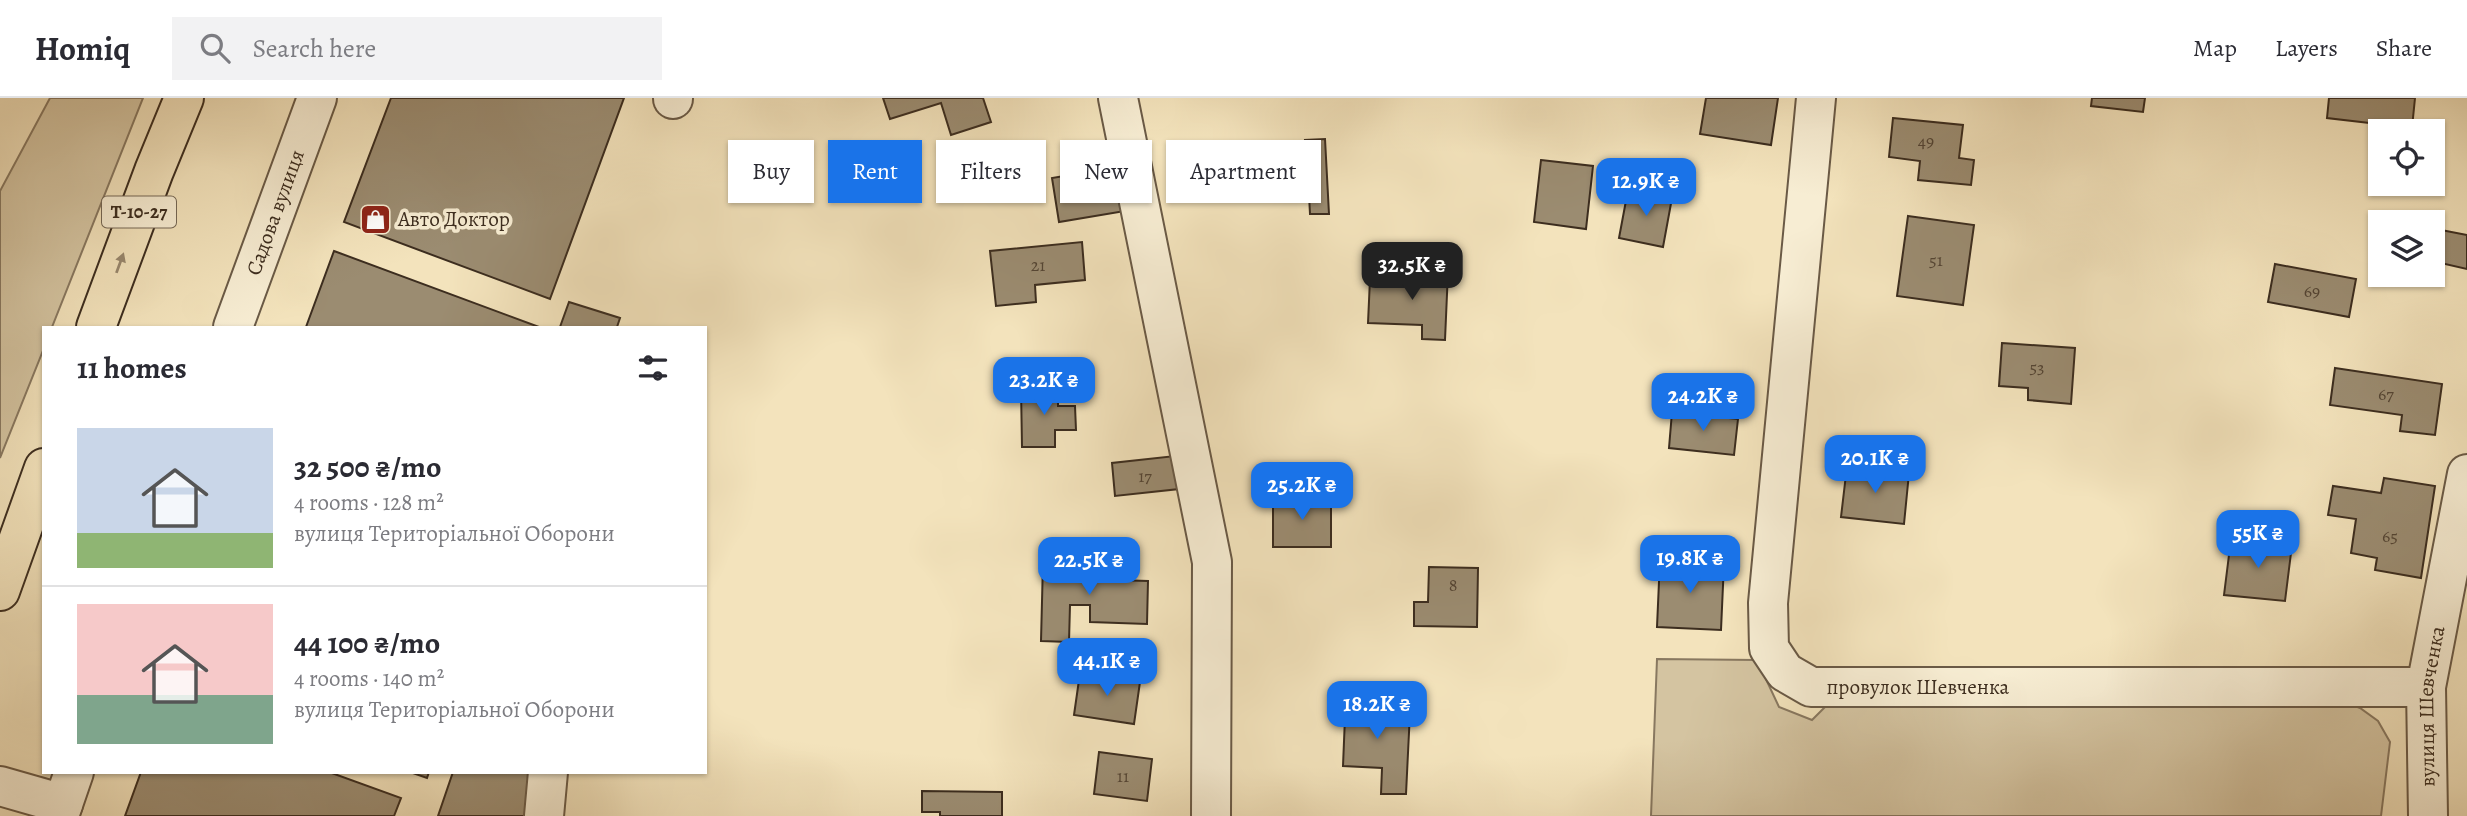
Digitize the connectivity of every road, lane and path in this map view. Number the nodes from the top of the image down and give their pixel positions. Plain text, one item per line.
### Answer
1 (184, 98) edge
2 (317, 98) edge
3 (1118, 98) edge
4 (1816, 98) edge
5 (96, 326) edge
6 (233, 326) edge
7 (42, 474) edge
8 (2467, 474) edge
9 (0, 591) edge
10 (2426, 687) junction
11 (548, 774) edge
12 (0, 786) edge
13 (65, 797) edge
14 (544, 816) edge
15 (1212, 816) edge
16 (2428, 816) edge

5 -> 1 highway, Т-10-27
2 - 6 street, Садова вулиця
3 - 15 street
4 - 10 street, провулок Шевченка
7 - 9 highway
8 - 10 street, вулиця Шевченка
10 - 16 street, вулиця Шевченка
11 - 14 street
12 - 13 street

